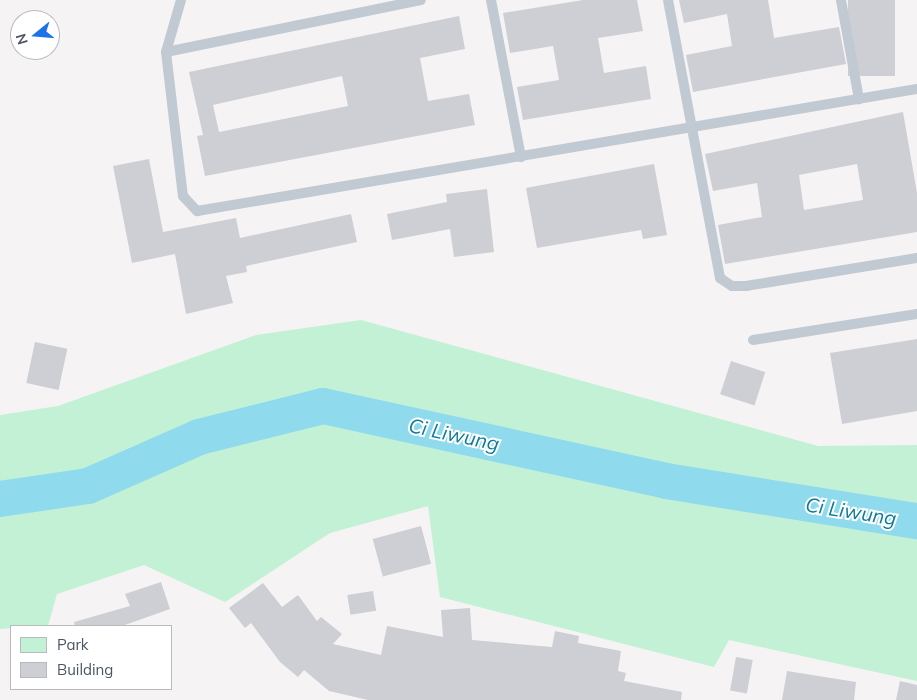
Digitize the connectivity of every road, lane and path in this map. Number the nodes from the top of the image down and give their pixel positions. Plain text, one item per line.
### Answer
1 (181, 0) edge
2 (421, 0) edge
3 (491, 0) edge
4 (668, 0) edge
5 (841, 0) edge
6 (166, 52) junction
7 (917, 89) edge
8 (859, 99) junction
9 (693, 127) junction
10 (521, 157) junction
11 (917, 258) edge
12 (917, 314) edge
13 (753, 340) dead end

1 - 6 lane
2 - 6 lane
3 - 10 lane
4 - 9 lane
5 - 8 lane
6 - 10 lane
7 - 8 lane
8 - 9 lane
9 - 10 lane
9 - 11 lane
12 - 13 lane

